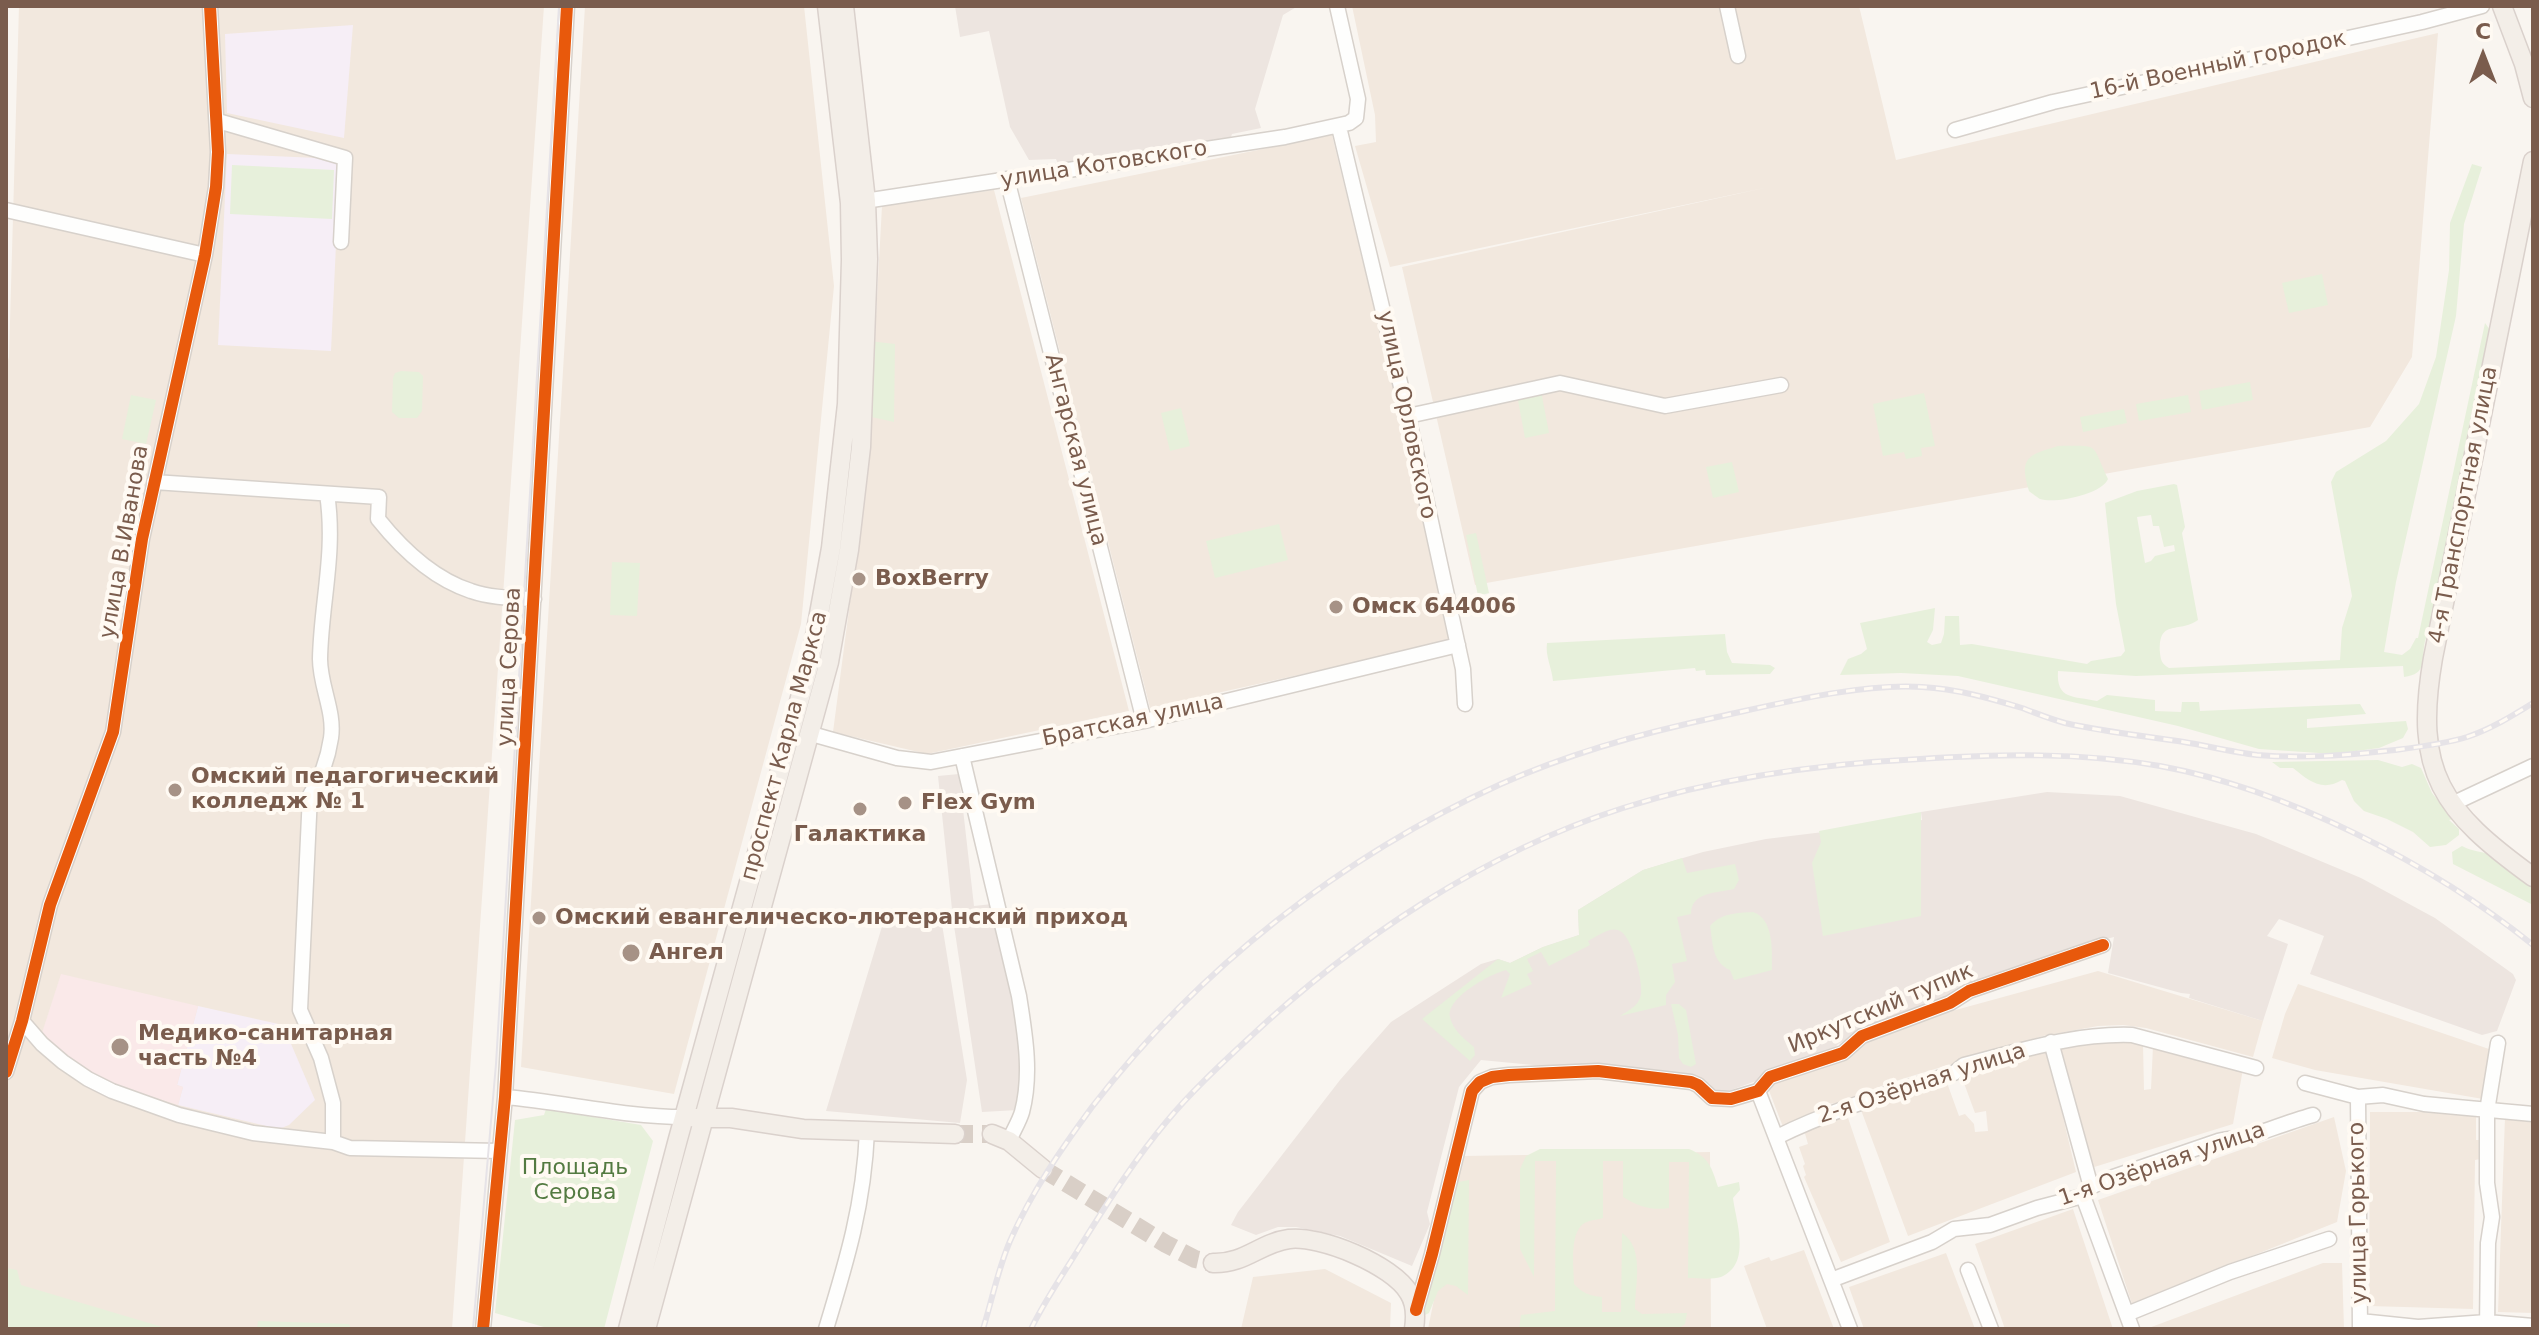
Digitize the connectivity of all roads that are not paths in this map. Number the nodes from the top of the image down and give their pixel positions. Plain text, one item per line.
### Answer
1 (210, 6) edge
2 (567, 6) edge
3 (827, 6) edge
4 (844, 6) edge
5 (1337, 6) edge
6 (1727, 6) edge
7 (2482, 6) edge
8 (2502, 6) edge
9 (1738, 56) dead end
10 (2533, 98) edge
11 (218, 121) junction
12 (1339, 127) junction
13 (1955, 130) dead end
14 (2533, 161) edge
15 (1007, 179) junction
16 (858, 202) junction
17 (6, 210) edge
18 (341, 242) dead end
19 (205, 255) junction
20 (1781, 385) dead end
21 (1408, 416) junction
22 (154, 482) junction
23 (327, 494) junction
24 (534, 599) junction
25 (1458, 645) junction
26 (1465, 704) dead end
27 (1144, 721) junction
28 (808, 733) junction
29 (962, 756) junction
30 (2533, 766) edge
31 (2452, 804) junction
32 (2533, 877) edge
33 (2103, 945) dead end
34 (22, 1021) junction
35 (2051, 1042) junction
36 (2498, 1043) dead end
37 (2256, 1068) dead end
38 (6, 1072) edge
39 (2305, 1083) dead end
40 (1758, 1091) junction
41 (505, 1097) junction
42 (2358, 1097) junction
43 (2487, 1111) junction
44 (2533, 1114) edge
45 (2313, 1115) dead end
46 (684, 1117) junction
47 (703, 1118) junction
48 (867, 1131) junction
49 (955, 1134) tunnel mouth
50 (1777, 1137) junction
51 (1000, 1138) joint
52 (333, 1142) junction
53 (500, 1151) junction
54 (1043, 1169) tunnel mouth
55 (2087, 1192) junction
56 (2329, 1239) dead end
57 (1213, 1263) tunnel mouth
58 (1968, 1270) dead end
59 (1831, 1280) junction
60 (1416, 1310) junction
61 (2127, 1314) junction
62 (2360, 1325) edge
63 (2487, 1326) edge
64 (2533, 1326) edge
65 (483, 1329) edge
66 (628, 1329) edge
67 (646, 1329) edge
68 (826, 1329) edge
69 (1414, 1329) edge
70 (1850, 1329) edge
71 (1991, 1329) edge
72 (2132, 1329) edge

1 - 11 street, улица В.Иванова
2 - 24 street, улица Серова
3 - 16 main road, проспект Карла Маркса
4 - 16 main road, проспект Карла Маркса
5 - 12 street, улица Котовского
6 - 9 street
7 - 13 street, 16-й Военный городок
8 - 10 main road
11 - 18 street
11 - 19 street, улица В.Иванова
12 - 15 street, улица Котовского
12 - 21 street, улица Орловского
14 - 31 main road, 4-я Транспортная улица
15 - 16 street, улица Котовского
15 - 27 street, Ангарская улица
16 - 28 main road, проспект Карла Маркса
16 - 46 main road, проспект Карла Маркса
17 - 19 street
19 - 22 street, улица В.Иванова
20 - 21 street
21 - 25 street, улица Орловского
22 - 23 street
22 - 34 street, улица В.Иванова
23 - 24 street
23 - 52 street
24 - 41 street, улица Серова
25 - 26 street, улица Орловского
25 - 27 street, Братская улица
27 - 29 street, Братская улица
28 - 29 street, Братская улица
28 - 47 main road, проспект Карла Маркса
29 - 51 street
30 - 31 street
31 - 32 main road, 4-я Транспортная улица
33 - 40 street, Иркутский тупик
34 - 38 street, улица В.Иванова
34 - 52 street
35 - 37 street, 2-я Озёрная улица
35 - 50 street, 2-я Озёрная улица
35 - 55 street
36 - 43 street
39 - 42 street
40 - 50 street
40 - 60 street, Иркутский тупик
41 - 46 street
41 - 53 street, улица Серова
42 - 43 street
42 - 62 street, улица Горького
43 - 44 street
43 - 63 street
45 - 55 street, 1-я Озёрная улица
46 - 47 main road
46 - 66 main road, проспект Карла Маркса
47 - 48 main road
47 - 67 main road, проспект Карла Маркса
48 - 49 main road
48 - 68 street
50 - 59 street
51 - 54 main road
52 - 53 street
53 - 65 street, улица Серова
55 - 59 street, 1-я Озёрная улица
55 - 61 street
56 - 61 street
57 - 60 main road
58 - 71 street
59 - 70 street
60 - 69 main road
61 - 72 street
62 - 63 street
63 - 64 street

